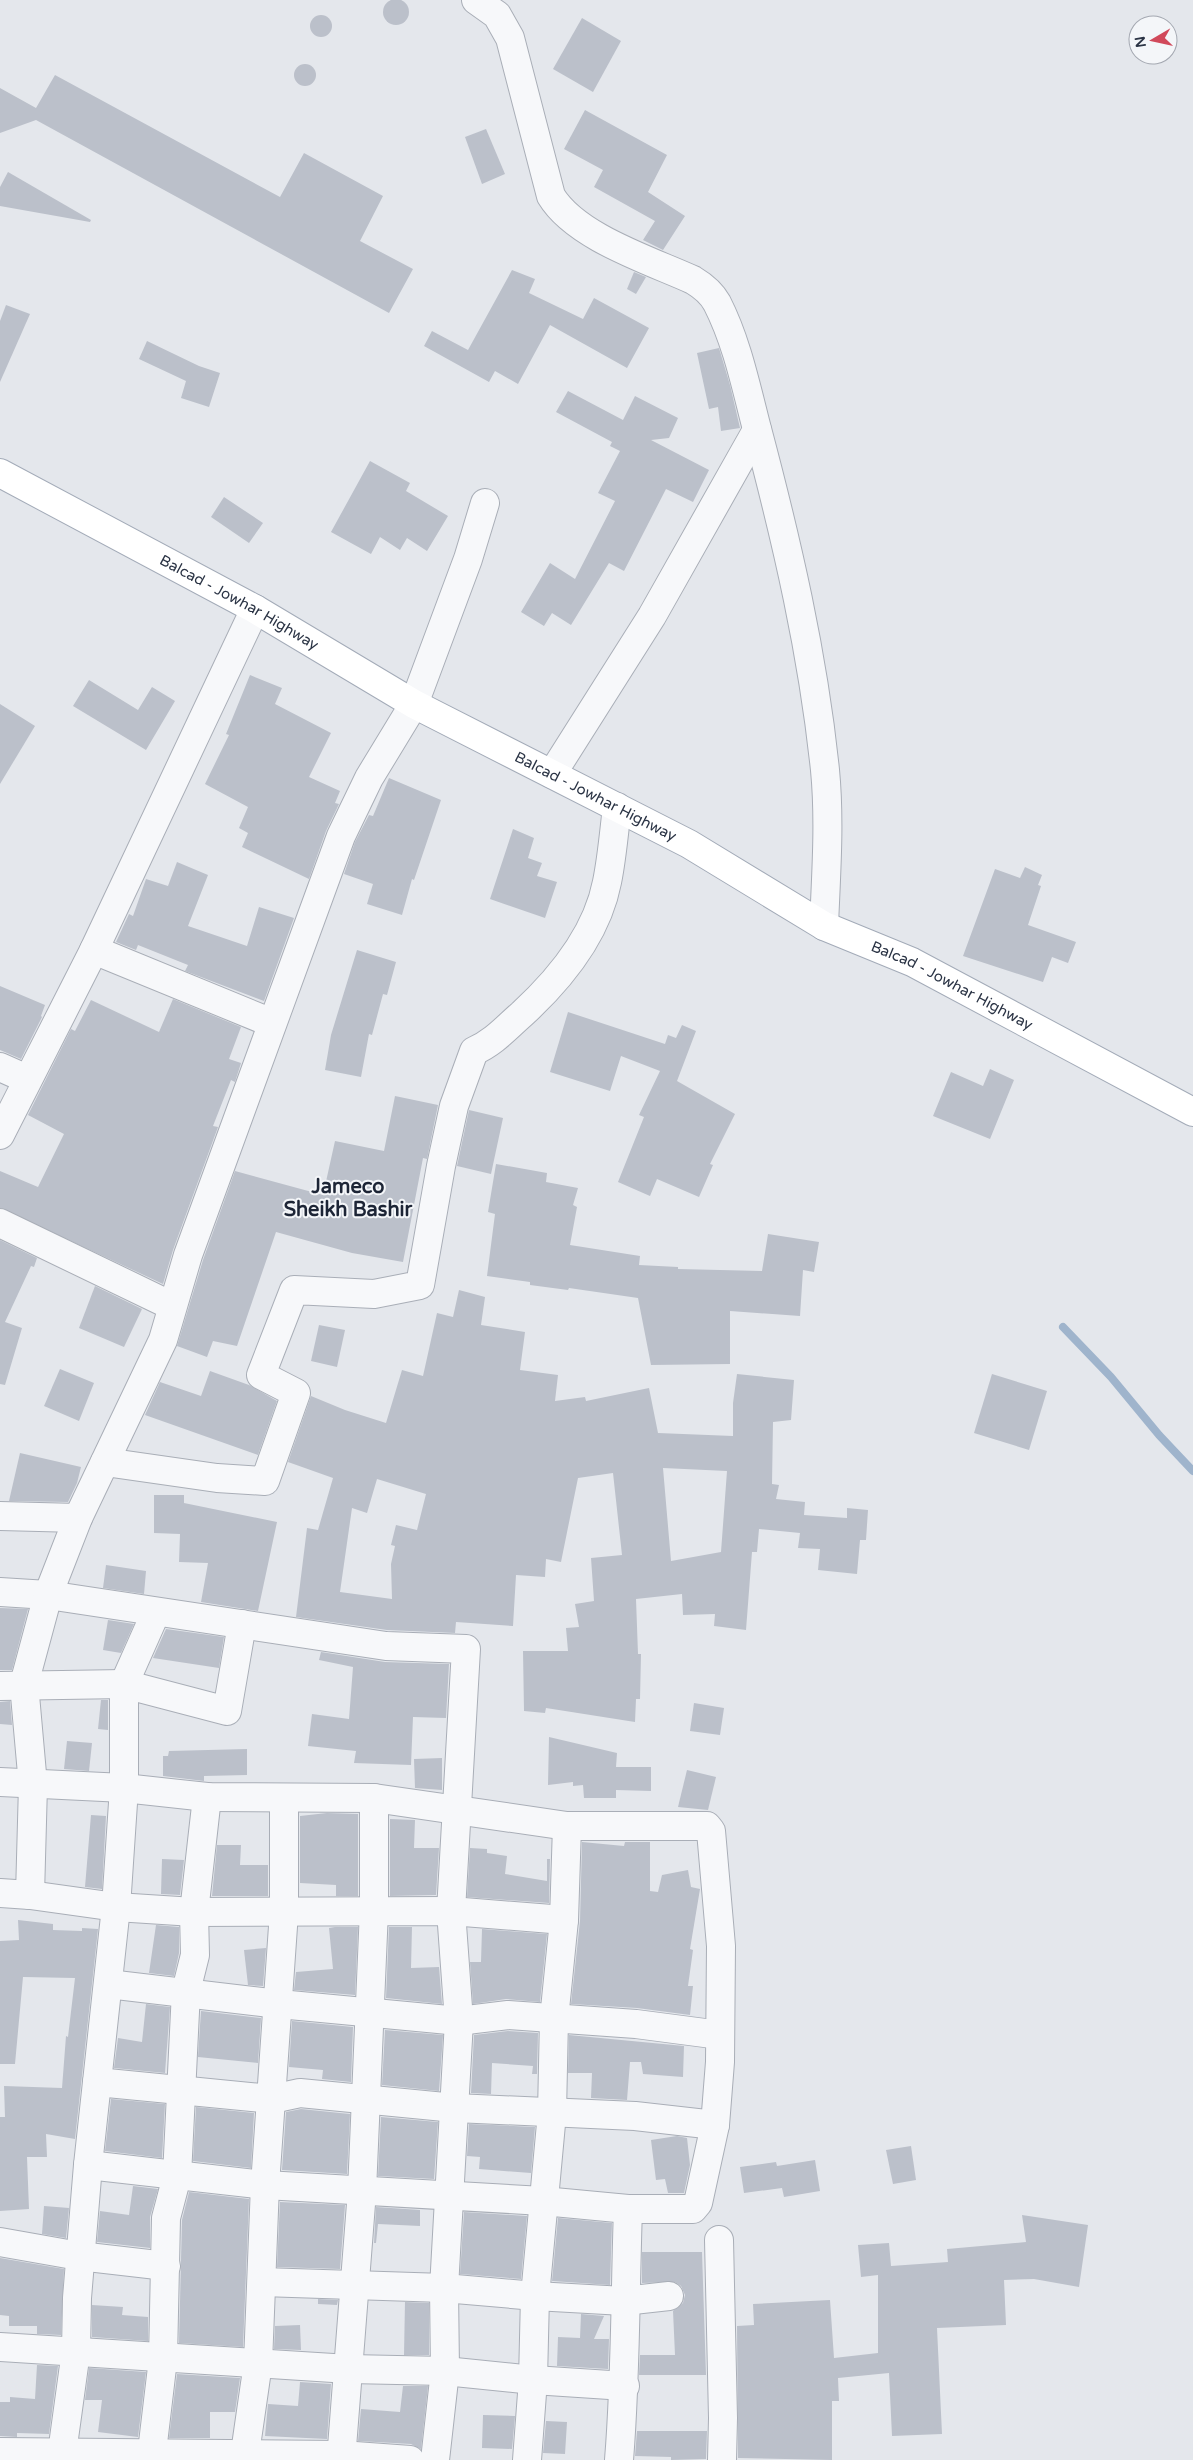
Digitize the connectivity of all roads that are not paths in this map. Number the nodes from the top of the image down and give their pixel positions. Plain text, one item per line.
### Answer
1 (476, 0) edge
2 (757, 430) junction
3 (0, 473) edge
4 (485, 502) dead end
5 (255, 608) junction
6 (414, 704) junction
7 (552, 774) junction
8 (617, 807) junction
9 (824, 926) junction
10 (94, 950) junction
11 (272, 1023) junction
12 (0, 1066) edge
13 (27, 1079) junction
14 (1193, 1112) edge
15 (0, 1135) edge
16 (0, 1223) edge
17 (172, 1306) junction
18 (105, 1462) junction
19 (0, 1516) edge
20 (78, 1518) junction
21 (0, 1592) edge
22 (48, 1595) junction
23 (156, 1612) junction
24 (242, 1624) junction
25 (124, 1684) junction
26 (12, 1685) edge
27 (0, 1782) edge
28 (33, 1785) junction
29 (124, 1788) junction
30 (207, 1797) junction
31 (374, 1798) junction
32 (284, 1799) junction
33 (456, 1810) junction
34 (568, 1826) junction
35 (0, 1893) edge
36 (30, 1895) junction
37 (116, 1907) junction
38 (374, 1910) junction
39 (451, 1911) junction
40 (194, 1912) junction
41 (284, 1912) junction
42 (564, 1920) junction
43 (108, 1984) junction
44 (186, 1991) junction
45 (279, 2004) junction
46 (370, 2011) junction
47 (554, 2019) junction
48 (459, 2020) junction
49 (720, 2036) junction
50 (97, 2082) junction
51 (181, 2092) junction
52 (365, 2098) junction
53 (272, 2099) junction
54 (455, 2108) junction
55 (552, 2113) junction
56 (715, 2125) junction
57 (88, 2165) junction
58 (177, 2176) junction
59 (265, 2185) junction
60 (362, 2191) junction
61 (450, 2195) junction
62 (544, 2201) junction
63 (628, 2208) junction
64 (719, 2240) dead end
65 (0, 2242) edge
66 (79, 2256) junction
67 (166, 2266) junction
68 (262, 2282) junction
69 (354, 2284) junction
70 (444, 2288) junction
71 (535, 2296) junction
72 (669, 2296) dead end
73 (624, 2301) junction
74 (0, 2346) edge
75 (76, 2351) junction
76 (163, 2359) junction
77 (258, 2362) junction
78 (349, 2369) junction
79 (445, 2371) junction
80 (532, 2380) junction
81 (625, 2386) junction
82 (0, 2452) edge
83 (151, 2456) edge
84 (62, 2457) edge
85 (245, 2457) edge
86 (341, 2457) edge
87 (410, 2460) edge
88 (436, 2460) edge
89 (527, 2460) edge
90 (619, 2460) edge
91 (722, 2460) edge

1 - 2 street
2 - 7 street
2 - 9 street
3 - 5 main road, Balcad - Jowhar Highway
4 - 6 street
5 - 6 main road, Balcad - Jowhar Highway
5 - 10 street
6 - 7 main road, Balcad - Jowhar Highway
6 - 11 street
7 - 8 main road, Balcad - Jowhar Highway
8 - 9 main road, Balcad - Jowhar Highway
8 - 18 street
9 - 14 main road, Balcad - Jowhar Highway
10 - 11 street
10 - 13 street
11 - 17 street
12 - 13 street
13 - 15 street
16 - 17 street
17 - 18 street
18 - 20 street
19 - 20 street
20 - 22 street
21 - 22 street
22 - 23 street
22 - 26 street
23 - 24 street
23 - 25 street
24 - 25 street
24 - 33 street
25 - 26 street
25 - 29 street
26 - 28 street
27 - 28 street
28 - 29 street
28 - 36 street
29 - 30 street
29 - 37 street
30 - 32 street
30 - 40 street
31 - 32 street
31 - 33 street
31 - 38 street
32 - 41 street
33 - 34 street
33 - 39 street
34 - 42 street
34 - 49 street
35 - 36 street
36 - 37 street
37 - 40 street
37 - 43 street
38 - 39 street
38 - 41 street
38 - 46 street
39 - 42 street
39 - 48 street
40 - 41 street
40 - 44 street
41 - 45 street
42 - 47 street
43 - 44 street
43 - 50 street
44 - 45 street
44 - 51 street
45 - 46 street
45 - 53 street
46 - 48 street
46 - 52 street
47 - 48 street
47 - 49 street
47 - 55 street
48 - 54 street
49 - 56 street
50 - 51 street
50 - 57 street
51 - 53 street
51 - 58 street
52 - 53 street
52 - 54 street
52 - 60 street
53 - 59 street
54 - 55 street
54 - 61 street
55 - 56 street
55 - 62 street
56 - 63 street
57 - 58 street
57 - 66 street
58 - 59 street
58 - 67 street
59 - 60 street
59 - 68 street
60 - 61 street
60 - 69 street
61 - 62 street
61 - 70 street
62 - 63 street
62 - 71 street
63 - 73 street
64 - 91 street
65 - 66 street
66 - 67 street
66 - 75 street
67 - 76 street
68 - 69 street
68 - 77 street
69 - 70 street
69 - 78 street
70 - 71 street
70 - 79 street
71 - 73 street
71 - 80 street
72 - 73 street
73 - 81 street
74 - 75 street
75 - 76 street
75 - 84 street
76 - 77 street
76 - 83 street
77 - 78 street
77 - 85 street
78 - 79 street
78 - 86 street
79 - 80 street
79 - 88 street
80 - 81 street
80 - 89 street
81 - 90 street
82 - 84 street
83 - 84 street
83 - 85 street
85 - 86 street
86 - 87 street

